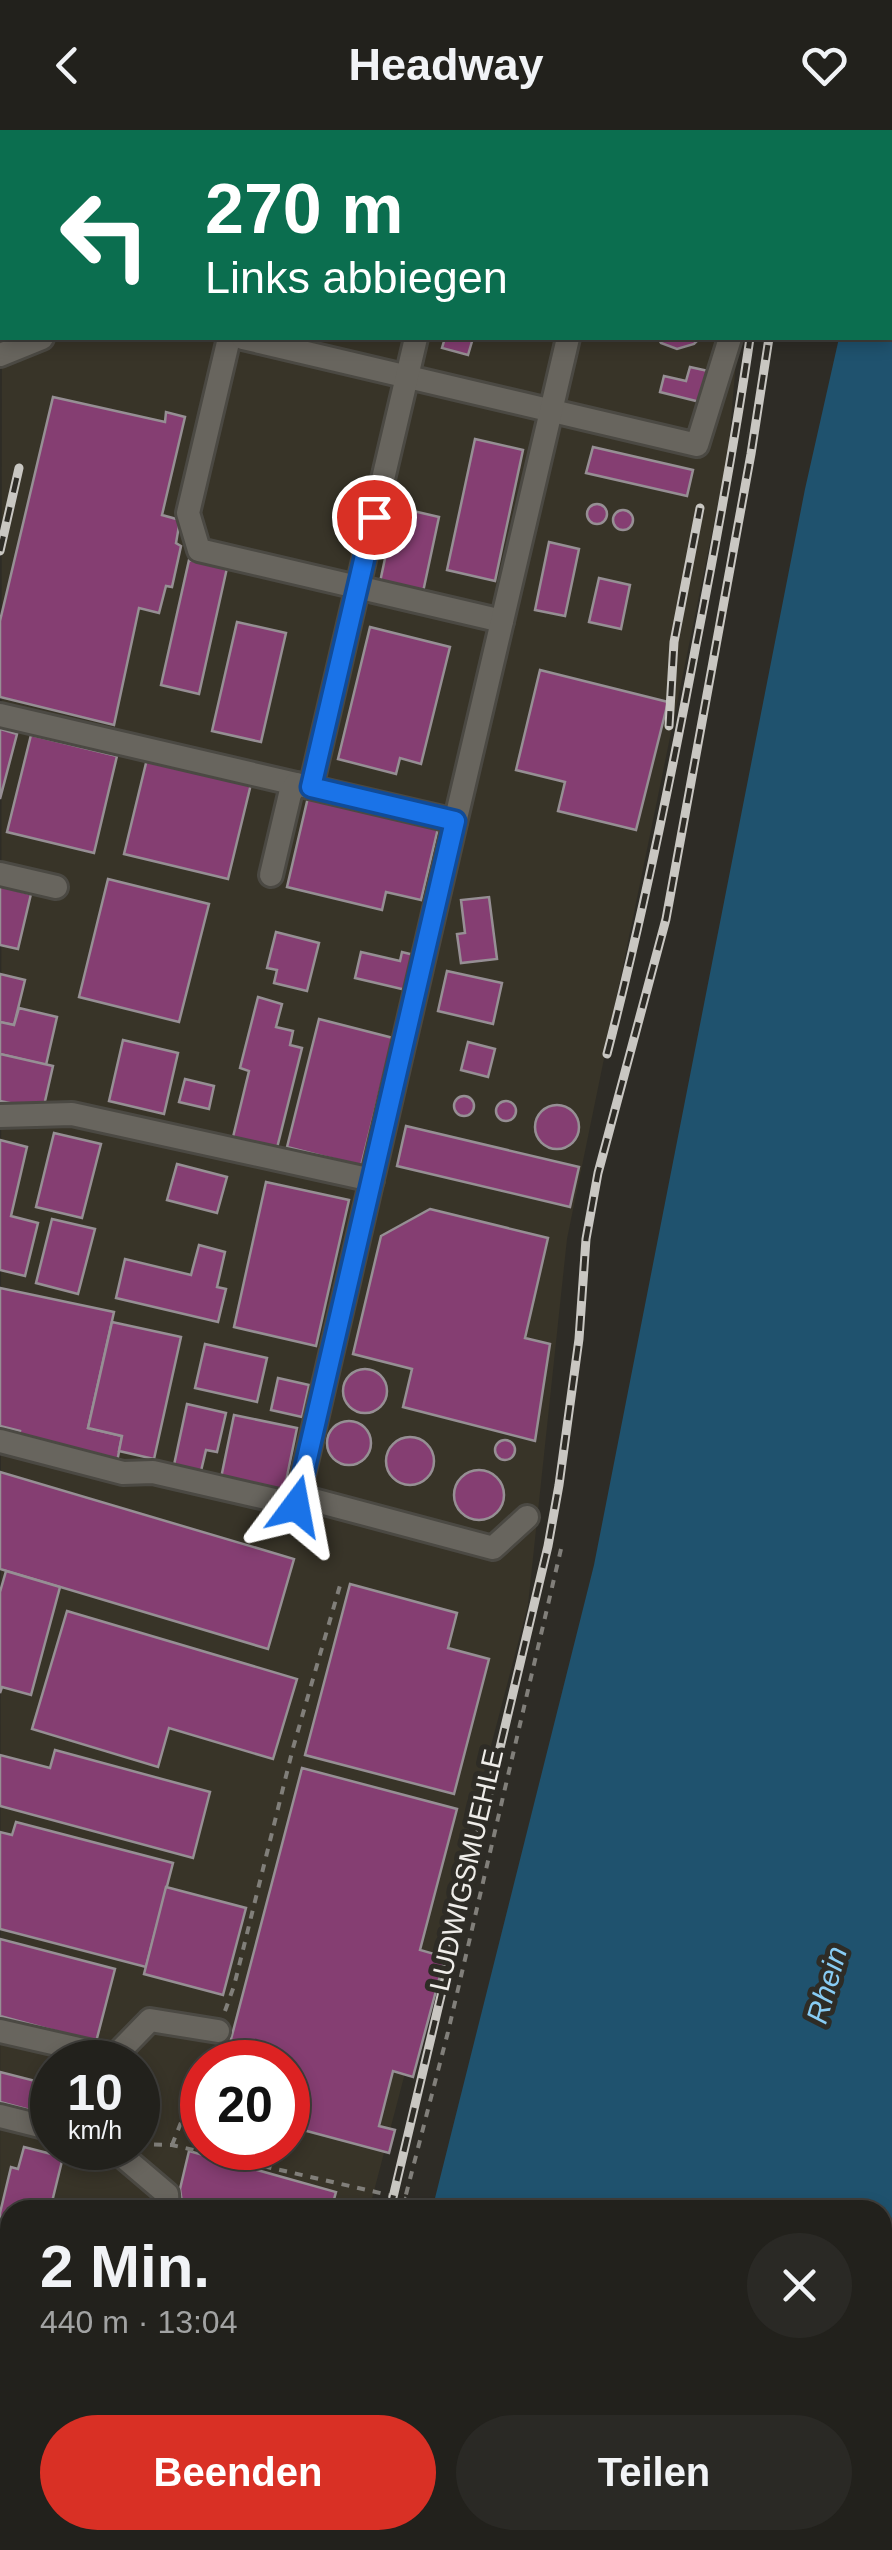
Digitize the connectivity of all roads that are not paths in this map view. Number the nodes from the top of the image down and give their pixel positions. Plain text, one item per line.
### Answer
1 (37, 340) edge
2 (229, 340) edge
3 (252, 340) edge
4 (415, 340) edge
5 (568, 340) edge
6 (729, 340) edge
7 (0, 355) edge
8 (406, 376) junction
9 (551, 410) junction
10 (358, 587) junction
11 (502, 621) junction
12 (0, 715) edge
13 (304, 786) junction
14 (455, 821) junction
15 (0, 874) edge
16 (271, 874) dead end
17 (56, 887) dead end
18 (0, 1116) edge
19 (372, 1180) junction
20 (0, 1441) edge
21 (298, 1496) junction
22 (527, 1517) dead end
23 (218, 2030) road end
24 (0, 2031) edge
25 (0, 2116) edge
26 (30, 2124) edge
27 (140, 2170) edge
28 (168, 2200) edge

1 - 7 street
2 - 10 street
3 - 8 street
4 - 8 street
5 - 9 street
6 - 9 street
8 - 9 street
8 - 10 street
9 - 11 street
10 - 11 street
10 - 13 street
11 - 14 street
12 - 13 street
13 - 14 street
13 - 16 street
14 - 19 street
15 - 17 street
18 - 19 street
19 - 21 street
20 - 21 street
21 - 22 street
23 - 24 street
25 - 26 street
27 - 28 street

